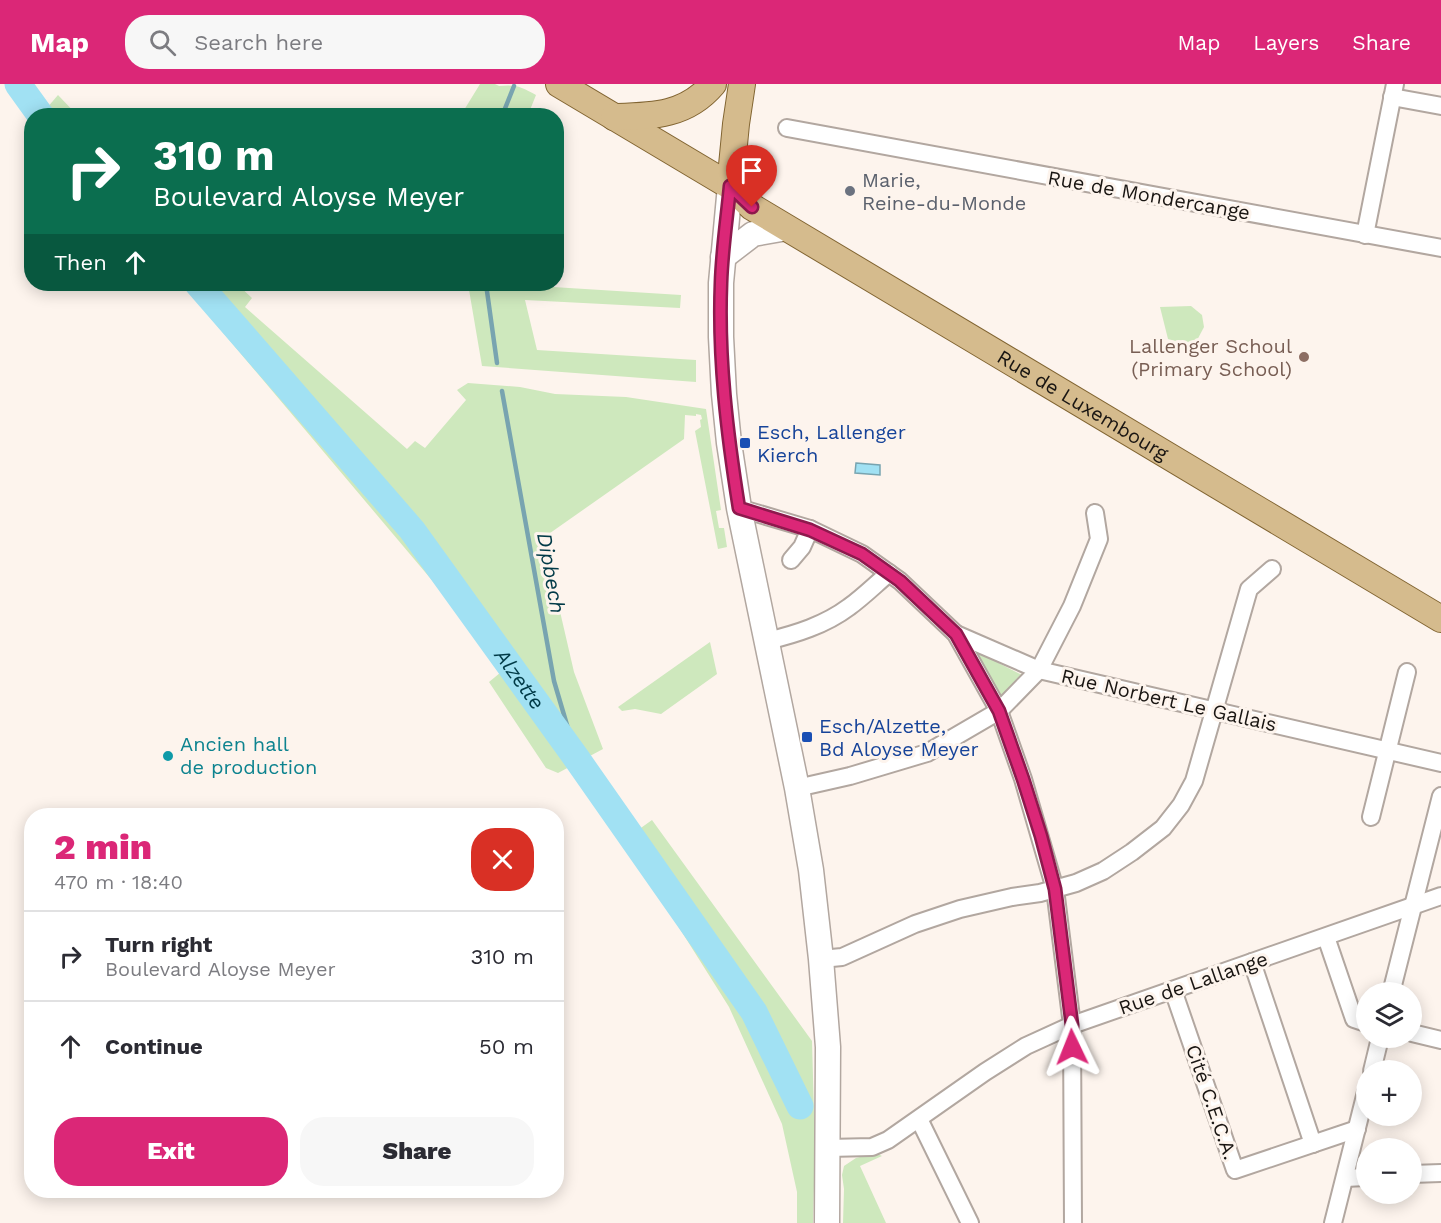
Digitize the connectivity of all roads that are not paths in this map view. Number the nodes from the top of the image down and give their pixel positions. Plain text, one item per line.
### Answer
1 (559, 84) edge
2 (713, 84) edge
3 (742, 84) edge
4 (1393, 91) edge
5 (1441, 106) edge
6 (613, 117) junction
7 (787, 128) dead end
8 (730, 186) junction
9 (787, 228) junction
10 (1365, 235) junction
11 (1441, 248) edge
12 (723, 257) junction
13 (739, 508) junction
14 (1095, 513) dead end
15 (810, 530) junction
16 (791, 560) dead end
17 (1272, 570) dead end
18 (888, 573) junction
19 (1441, 600) edge
20 (1441, 619) edge
21 (956, 634) junction
22 (767, 641) junction
23 (1039, 670) junction
24 (1407, 672) dead end
25 (999, 711) junction
26 (1215, 711) junction
27 (1387, 751) junction
28 (1441, 763) edge
29 (797, 788) junction
30 (1441, 796) edge
31 (1371, 817) dead end
32 (1055, 889) junction
33 (1441, 896) edge
34 (1413, 906) junction
35 (1326, 937) junction
36 (821, 959) junction
37 (1252, 962) junction
38 (1394, 982) edge
39 (1173, 990) junction
40 (1356, 1020) edge
41 (1072, 1025) junction
42 (1422, 1036) edge
43 (1441, 1040) edge
44 (919, 1119) junction
45 (1358, 1126) edge
46 (1357, 1129) junction
47 (1312, 1144) junction
48 (828, 1148) junction
49 (1441, 1173) edge
50 (1422, 1174) edge
51 (1356, 1178) edge
52 (1345, 1179) junction
53 (828, 1223) edge
54 (970, 1223) edge
55 (1073, 1223) edge
56 (1333, 1223) edge

1 - 6 main road, Rue de Luxembourg
2 - 6 main road
3 - 8 main road
4 - 5 street
4 - 10 street
6 - 8 main road, Rue de Luxembourg
7 - 10 street, Rue de Mondercange
8 - 9 main road, Rue de Luxembourg
8 - 12 main road
8 - 19 main road, Rue de Luxembourg
9 - 12 main road
9 - 20 main road, Rue de Luxembourg
10 - 11 street, Rue de Mondercange
12 - 13 main road
13 - 15 street
13 - 22 main road
14 - 23 street
15 - 16 street
15 - 18 street
17 - 26 street
18 - 21 street
18 - 22 street
21 - 23 street, Rue Norbert Le Gallais
21 - 25 street
22 - 29 main road
23 - 25 street
23 - 26 street, Rue Norbert Le Gallais
24 - 27 street
25 - 29 street
25 - 32 street
26 - 27 street, Rue Norbert Le Gallais
26 - 32 street
27 - 28 street, Rue Norbert Le Gallais
27 - 31 street
29 - 36 main road
30 - 34 street
32 - 36 street
32 - 41 street
33 - 34 street, Rue de Lallange
34 - 35 street, Rue de Lallange
34 - 38 street
35 - 37 street, Rue de Lallange
35 - 40 street
36 - 48 main road
37 - 39 street, Rue de Lallange
37 - 47 street
39 - 41 street, Rue de Lallange
39 - 47 street, Cité C.E.C.A.
41 - 44 street, Rue de Lallange
41 - 55 street
42 - 43 street
44 - 48 street, Rue de Lallange
44 - 54 street
45 - 46 street
46 - 47 street, Cité C.E.C.A.
46 - 52 street
48 - 53 main road
49 - 50 street
51 - 52 street
52 - 56 street

